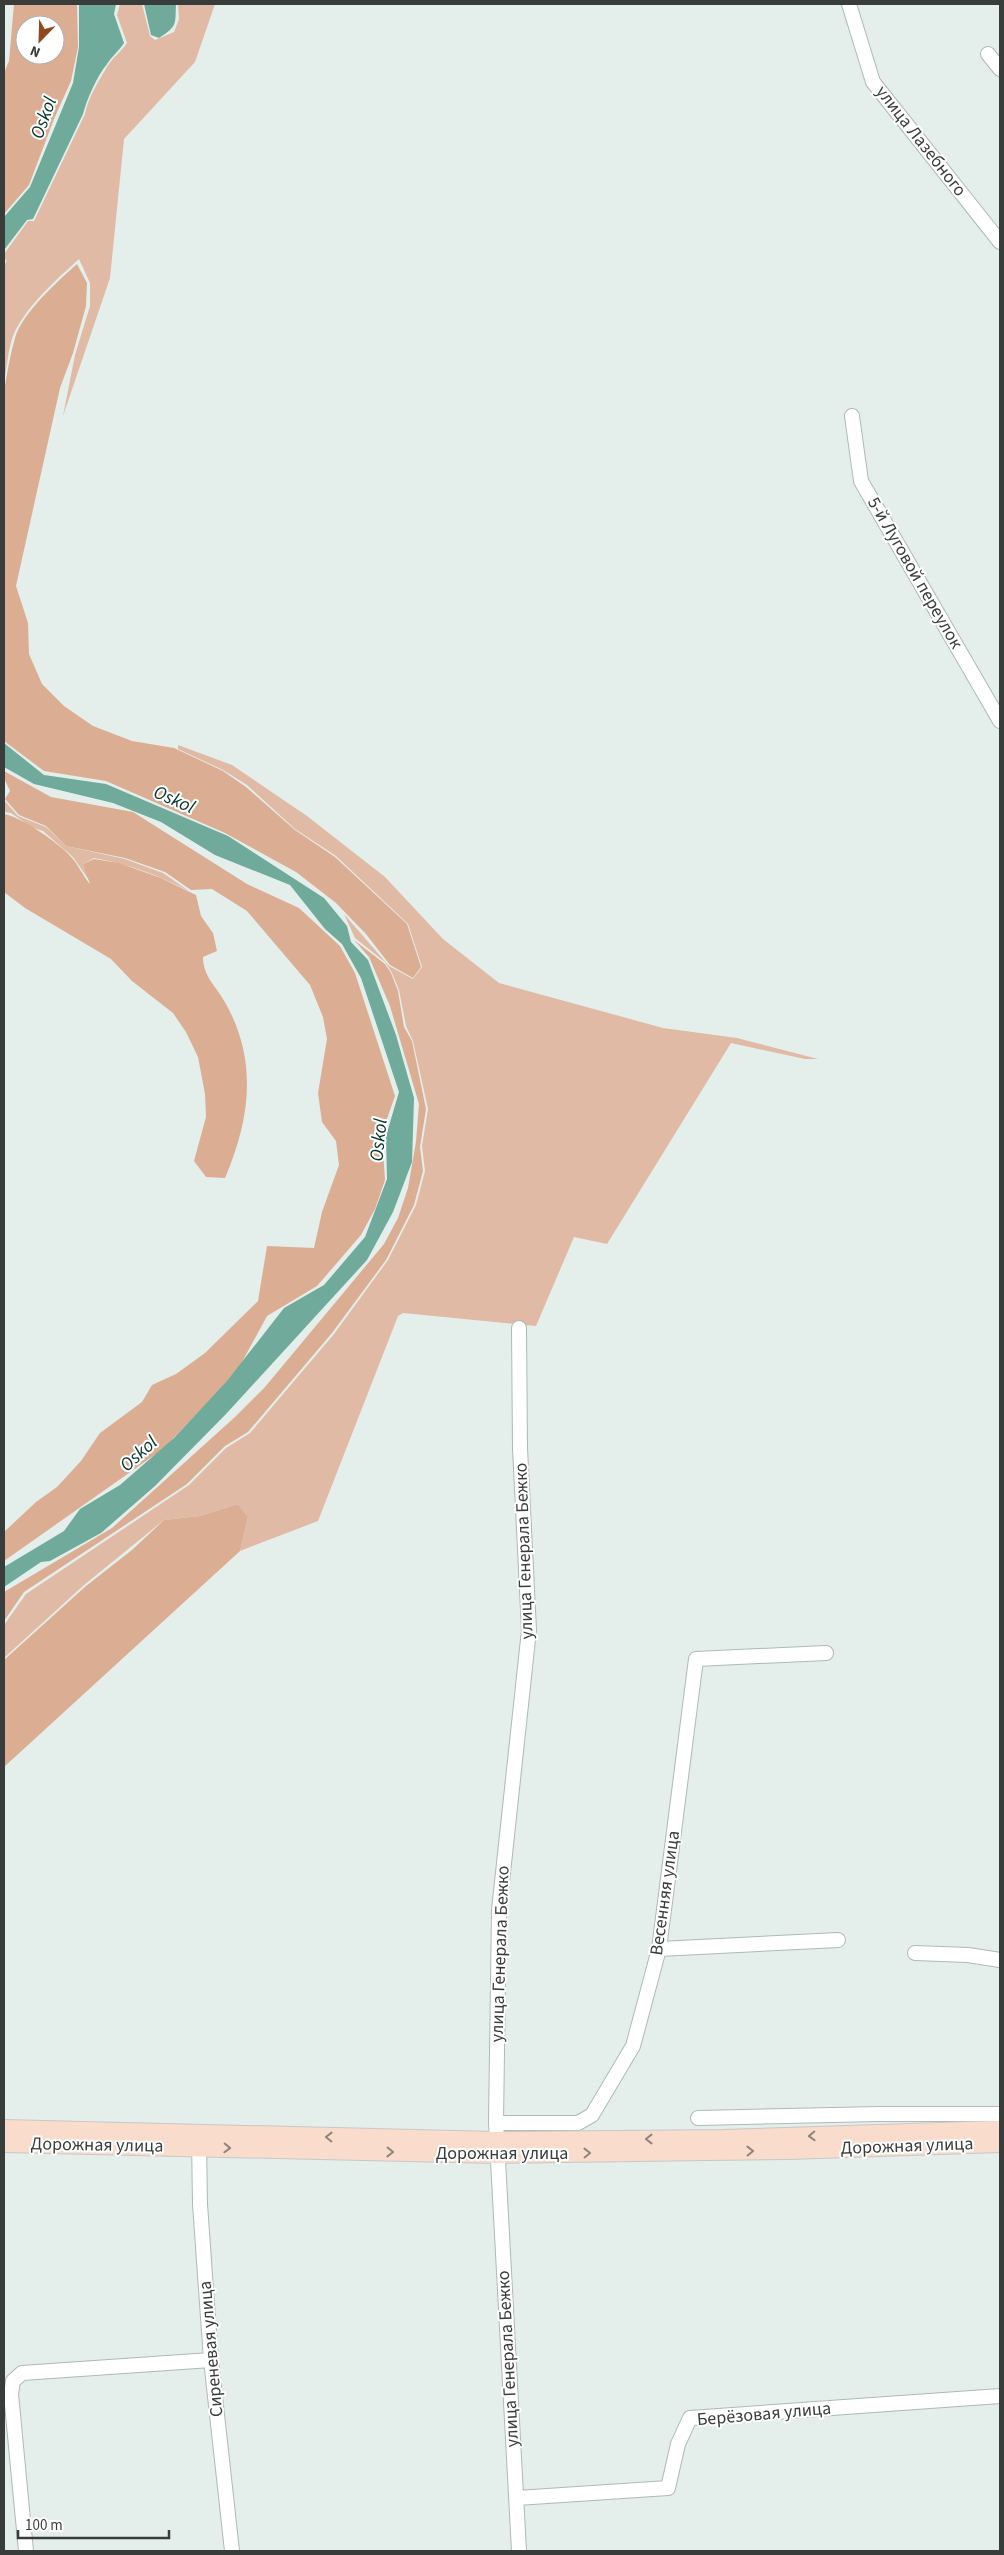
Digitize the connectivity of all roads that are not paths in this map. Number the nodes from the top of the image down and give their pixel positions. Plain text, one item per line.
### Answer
1 (848, 4) edge
2 (988, 54) dead end
3 (1000, 70) edge
4 (1000, 242) edge
5 (852, 416) dead end
6 (1000, 721) edge
7 (519, 1328) dead end
8 (826, 1653) dead end
9 (838, 1940) dead end
10 (659, 1949) junction
11 (914, 1953) dead end
12 (1000, 1960) edge
13 (1000, 2114) edge
14 (698, 2118) dead end
15 (4, 2129) edge
16 (1000, 2130) edge
17 (496, 2139) junction
18 (199, 2141) junction
19 (4, 2143) edge
20 (1000, 2143) edge
21 (211, 2360) junction
22 (1000, 2396) edge
23 (517, 2498) junction
24 (26, 2551) edge
25 (232, 2551) edge
26 (519, 2551) edge

1 - 4 street, улица Лазебного
2 - 3 street
5 - 6 street, 5-й Луговой переулок
7 - 17 street, улица Генерала Бежко
8 - 10 street, Весенняя улица
9 - 10 street
10 - 17 street, Весенняя улица
11 - 12 street
13 - 14 street, Дорожная улица
15 - 18 main road, Дорожная улица
16 -> 17 main road, Дорожная улица
17 - 18 main road, Дорожная улица
17 -> 20 main road, Дорожная улица
17 - 23 street, улица Генерала Бежко
18 - 19 main road, Дорожная улица
18 - 21 street, Сиреневая улица
21 - 24 street
21 - 25 street, Сиреневая улица
22 - 23 street, Берёзовая улица
23 - 26 street, улица Генерала Бежко

